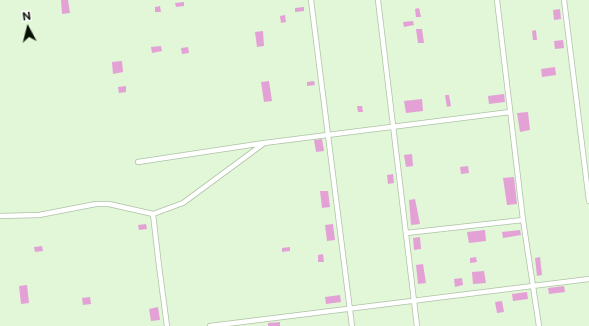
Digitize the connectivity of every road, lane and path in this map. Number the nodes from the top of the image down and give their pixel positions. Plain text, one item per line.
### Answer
1 (311, 0) edge
2 (378, 0) edge
3 (496, 0) edge
4 (564, 0) edge
5 (510, 112) junction
6 (393, 127) junction
7 (327, 135) junction
8 (264, 143) junction
9 (138, 162) dead end
10 (589, 201) edge
11 (153, 214) junction
12 (0, 216) edge
13 (524, 220) junction
14 (406, 233) junction
15 (589, 279) edge
16 (534, 285) junction
17 (414, 300) junction
18 (350, 308) junction
19 (167, 326) edge
20 (210, 326) edge
21 (352, 326) edge
22 (417, 326) edge
23 (539, 326) edge

1 - 7 street
2 - 6 street
3 - 5 street
4 - 10 street
5 - 6 street
5 - 13 street
6 - 7 street
6 - 14 street
7 - 8 street
7 - 18 street
8 - 9 street
8 - 11 street
11 - 12 street
11 - 19 street
13 - 14 street
13 - 16 street
14 - 17 street
15 - 16 street
16 - 17 street
16 - 23 street
17 - 18 street
17 - 22 street
18 - 20 street
18 - 21 street

